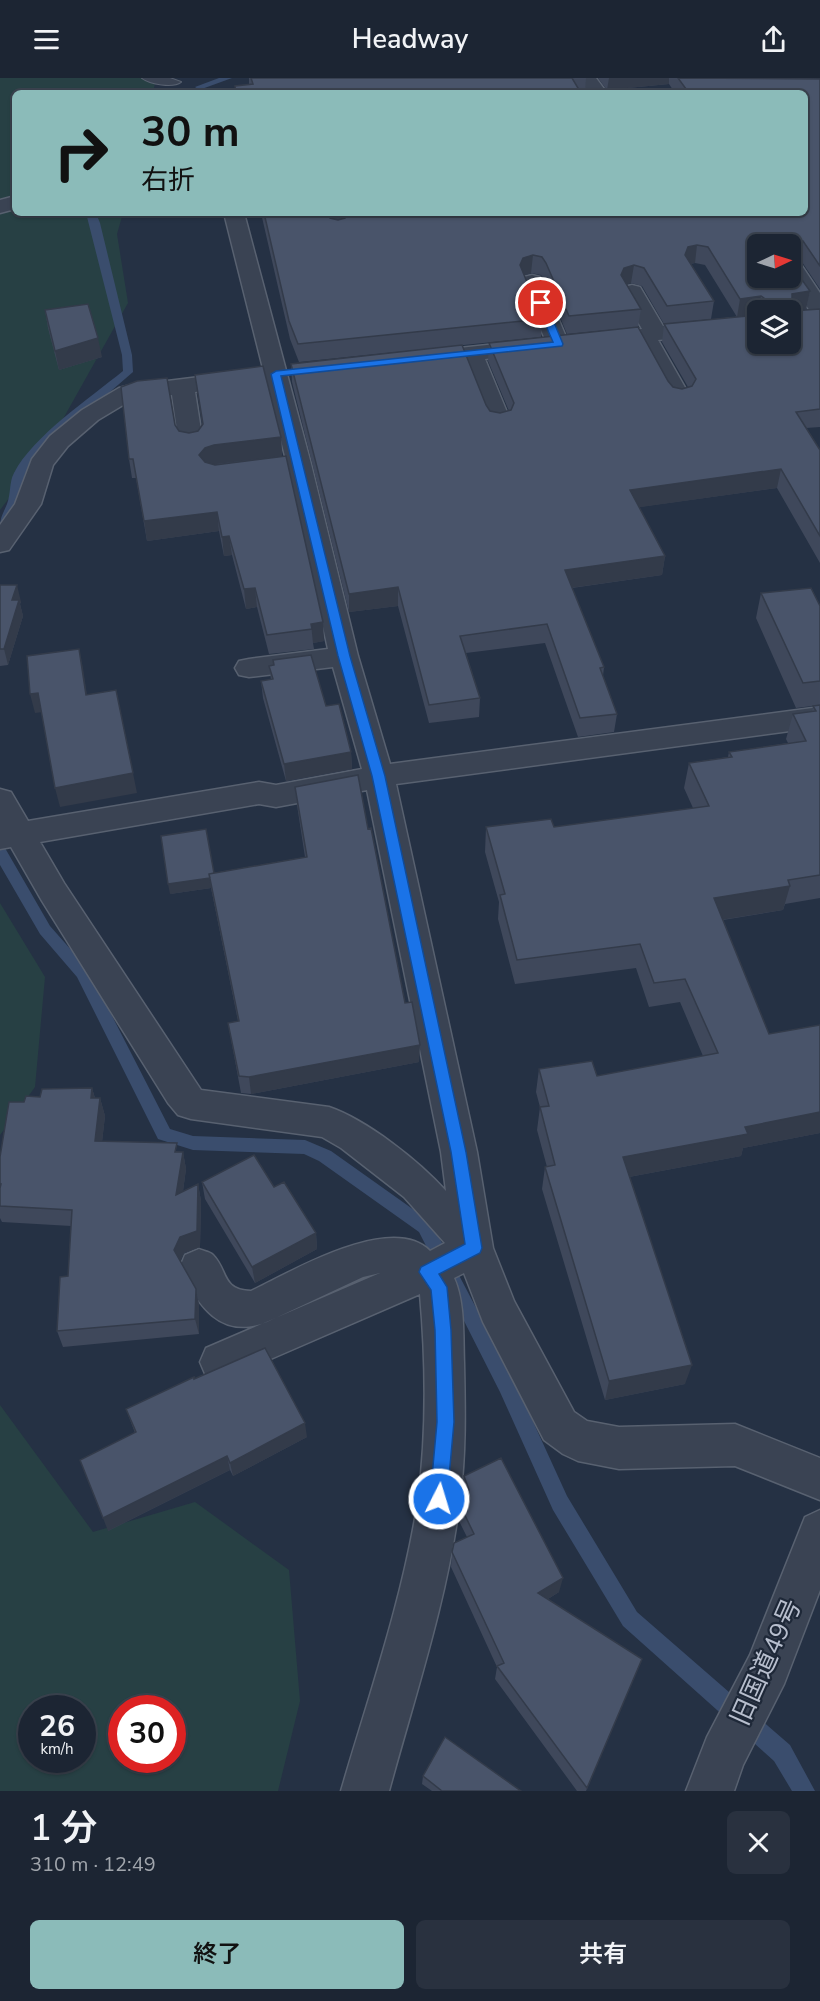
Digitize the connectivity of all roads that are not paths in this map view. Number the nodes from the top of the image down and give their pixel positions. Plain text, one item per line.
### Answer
1 (147, 78) edge
2 (180, 81) edge
3 (235, 216) edge
4 (532, 282) dead end
5 (801, 288) edge
6 (632, 292) edge
7 (814, 315) edge
8 (747, 321) edge
9 (650, 335) junction
10 (558, 344) junction
11 (471, 354) junction
12 (402, 361) edge
13 (287, 373) junction
14 (182, 386) junction
15 (679, 398) edge
16 (499, 422) edge
17 (191, 443) edge
18 (0, 544) edge
19 (344, 656) junction
20 (249, 668) dead end
21 (820, 717) edge
22 (378, 776) junction
23 (0, 801) edge
24 (11, 835) edge
25 (472, 1249) junction
26 (199, 1267) dead end
27 (429, 1271) junction
28 (220, 1362) dead end
29 (820, 1479) edge
30 (820, 1532) edge
31 (717, 1772) edge
32 (365, 1791) edge

1 - 2 lane
3 - 13 street
4 - 10 street
5 - 7 street
6 - 9 street
8 - 9 street
9 - 10 street
9 - 15 street
10 - 11 street
11 - 12 street
11 - 16 street
13 - 14 street
13 - 19 street
14 - 17 street
14 - 18 street
19 - 20 street
19 - 22 street
21 - 22 street
22 - 24 street
22 - 25 street
23 - 24 street
24 - 25 street
25 - 27 street
25 - 29 street
26 - 27 street
27 - 28 street
27 - 32 street
30 - 31 street, 旧国道49号

